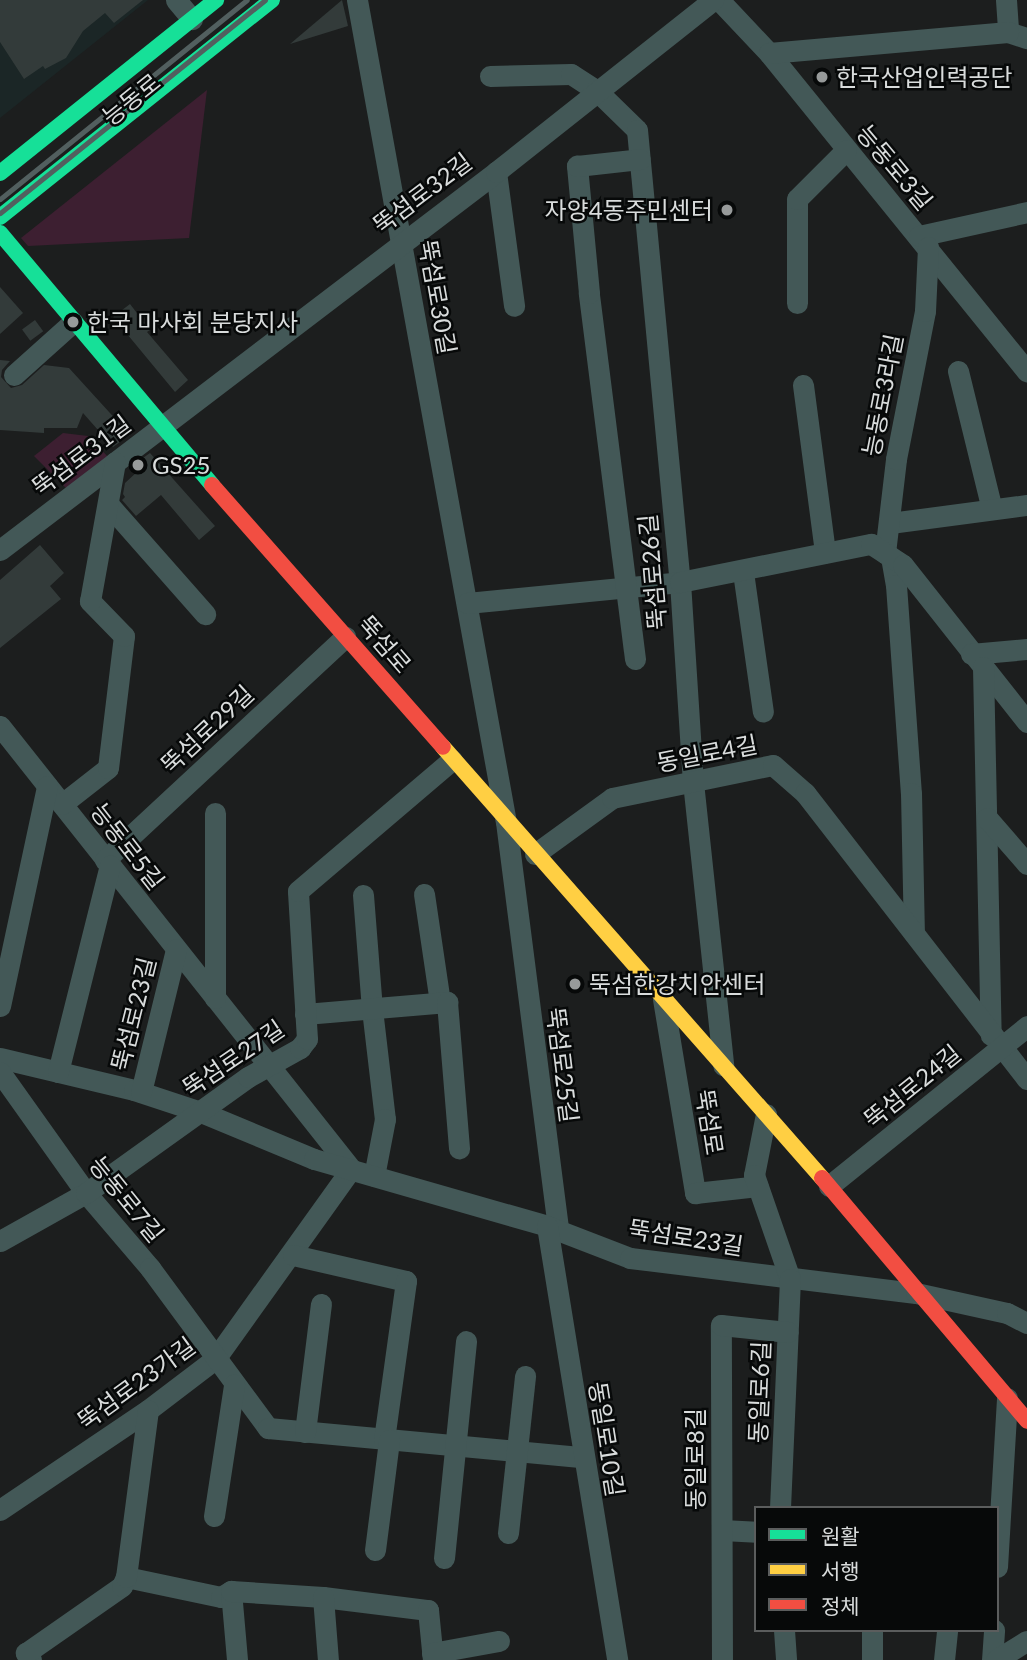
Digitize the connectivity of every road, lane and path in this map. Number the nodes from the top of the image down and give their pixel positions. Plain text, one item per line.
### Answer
1 (176, 0) edge
2 (216, 0) edge
3 (251, 0) edge
4 (272, 0) edge
5 (291, 0) edge
6 (357, 0) edge
7 (713, 0) edge
8 (719, 0) edge
9 (1006, 0) edge
10 (192, 19) junction
11 (1018, 35) edge
12 (769, 53) junction
13 (491, 76) dead end
14 (596, 90) junction
15 (846, 150) junction
16 (640, 159) junction
17 (496, 172) junction
18 (0, 173) edge
19 (0, 201) edge
20 (1027, 212) edge
21 (0, 217) edge
22 (0, 234) edge
23 (401, 241) junction
24 (923, 242) junction
25 (797, 303) dead end
26 (514, 306) dead end
27 (73, 322) junction
28 (958, 371) dead end
29 (1027, 372) edge
30 (14, 374) dead end
31 (803, 385) dead end
32 (161, 427) junction
33 (115, 462) junction
34 (108, 504) junction
35 (1027, 505) edge
36 (992, 509) junction
37 (890, 523) junction
38 (0, 550) edge
39 (882, 551) junction
40 (825, 553) junction
41 (743, 572) junction
42 (680, 582) junction
43 (627, 587) junction
44 (467, 603) junction
45 (205, 614) dead end
46 (345, 637) junction
47 (1027, 649) edge
48 (635, 659) dead end
49 (977, 660) junction
50 (763, 712) dead end
51 (1027, 722) edge
52 (0, 726) edge
53 (452, 760) junction
54 (693, 782) junction
55 (47, 786) junction
56 (61, 804) junction
57 (215, 813) dead end
58 (988, 818) junction
59 (506, 822) junction
60 (535, 855) junction
61 (107, 862) junction
62 (1027, 864) edge
63 (424, 894) dead end
64 (363, 895) dead end
65 (914, 933) junction
66 (176, 949) junction
67 (663, 997) junction
68 (215, 998) junction
69 (440, 1003) junction
70 (0, 1006) edge
71 (372, 1009) junction
72 (306, 1014) junction
73 (1027, 1026) edge
74 (996, 1042) junction
75 (0, 1058) edge
76 (723, 1065) junction
77 (268, 1066) junction
78 (0, 1072) edge
79 (58, 1072) junction
80 (1027, 1079) edge
81 (141, 1092) junction
82 (201, 1112) junction
83 (766, 1114) junction
84 (459, 1149) dead end
85 (351, 1169) junction
86 (374, 1176) junction
87 (758, 1186) junction
88 (829, 1186) junction
89 (86, 1193) junction
90 (552, 1228) junction
91 (0, 1241) edge
92 (293, 1255) junction
93 (790, 1279) junction
94 (916, 1293) junction
95 (321, 1304) dead end
96 (1027, 1323) edge
97 (788, 1332) junction
98 (466, 1341) dead end
99 (215, 1359) junction
100 (525, 1376) dead end
101 (234, 1385) junction
102 (1007, 1398) junction
103 (148, 1410) junction
104 (1027, 1421) edge
105 (304, 1432) junction
106 (386, 1439) junction
107 (456, 1446) junction
108 (519, 1452) junction
109 (583, 1458) junction
110 (780, 1506) edge
111 (0, 1510) edge
112 (215, 1516) dead end
113 (722, 1531) junction
114 (754, 1532) edge
115 (508, 1533) dead end
116 (999, 1533) edge
117 (375, 1550) dead end
118 (444, 1558) dead end
119 (126, 1577) junction
120 (231, 1591) junction
121 (323, 1597) junction
122 (784, 1632) edge
123 (872, 1632) edge
124 (947, 1632) edge
125 (994, 1632) edge
126 (499, 1641) dead end
127 (1027, 1641) edge
128 (432, 1657) edge
129 (31, 1660) edge
130 (237, 1660) edge
131 (328, 1660) edge
132 (617, 1660) edge
133 (722, 1660) edge
134 (786, 1660) edge
135 (872, 1660) edge
136 (944, 1660) edge
137 (994, 1660) edge

1 - 10 street
2 - 10 main road, 능동로
3 - 19 main road
4 - 21 main road
5 - 22 main road, 능동로
6 - 23 street, 뚝섬로30길
7 - 14 street, 뚝섬로32길
8 - 12 street, 능동로3길
9 - 11 street
10 - 18 main road, 능동로
11 - 12 street
12 - 15 street, 능동로3길
13 - 14 street, 뚝섬로26길
14 - 16 street, 뚝섬로26길
14 - 17 street, 뚝섬로32길
15 - 24 street, 능동로3길
15 - 25 street
16 - 42 street, 뚝섬로26길
16 - 43 street
17 - 23 street, 뚝섬로32길
17 - 26 street
20 - 24 street
22 - 27 main road, 뚝섬로
23 - 32 street, 뚝섬로32길
23 - 44 street, 뚝섬로30길
24 - 29 street, 능동로3길
24 - 37 street, 능동로3라길
27 - 30 street
27 - 32 main road, 뚝섬로
28 - 36 street
31 - 40 street
32 - 33 street, 뚝섬로31길
32 - 46 main road, 뚝섬로
33 - 34 street
33 - 38 street, 뚝섬로31길
34 - 45 street
34 - 56 street
35 - 36 street
36 - 37 street
37 - 39 street, 능동로3라길
39 - 40 street
39 - 49 street
39 - 65 street
40 - 41 street
41 - 42 street
41 - 50 street
42 - 43 street
42 - 54 street, 뚝섬로26길
43 - 44 street
43 - 48 street
44 - 59 street, 뚝섬로30길
46 - 53 main road, 뚝섬로
46 - 61 street, 뚝섬로29길
47 - 49 street
49 - 51 street
49 - 58 street
52 - 55 street, 능동로5길
53 - 59 main road, 뚝섬로
53 - 72 street, 뚝섬로27길
54 - 60 street, 동일로4길
54 - 65 street, 동일로4길
54 - 76 street, 뚝섬로26길
55 - 56 street, 능동로5길
55 - 70 street
56 - 61 street, 능동로5길
57 - 68 street
58 - 62 street
58 - 74 street
59 - 60 main road, 뚝섬로
59 - 90 street, 뚝섬로25길
60 - 67 main road, 뚝섬로
61 - 66 street, 능동로5길
61 - 79 street
63 - 69 street
64 - 71 street
65 - 74 street, 동일로4길
66 - 68 street, 능동로5길
66 - 81 street, 뚝섬로23길
67 - 76 main road, 뚝섬로
67 - 87 street, 뚝섬로
68 - 77 street, 능동로5길
69 - 71 street
69 - 84 street
71 - 72 street
71 - 86 street
72 - 77 street, 뚝섬로27길
73 - 74 street, 뚝섬로24길
74 - 80 street, 동일로4길
74 - 88 street, 뚝섬로24길
75 - 79 street, 뚝섬로23길
76 - 83 main road, 뚝섬로
77 - 82 street, 뚝섬로27길
77 - 85 street, 능동로5길
78 - 89 street, 능동로7길
79 - 81 street, 뚝섬로23길
81 - 82 street, 뚝섬로23길
82 - 85 street, 뚝섬로23길
82 - 89 street, 뚝섬로27길
83 - 87 street, 뚝섬로
83 - 88 main road, 뚝섬로
85 - 86 street, 뚝섬로23길
85 - 92 street, 뚝섬로23가길
86 - 90 street, 뚝섬로23길
87 - 93 street, 뚝섬로
88 - 94 main road, 뚝섬로
89 - 91 street, 뚝섬로27길
89 - 99 street, 능동로7길
90 - 93 street, 뚝섬로23길
90 - 109 street, 동일로10길
92 - 99 street, 뚝섬로23가길
92 - 106 street
93 - 94 street, 뚝섬로23길
93 - 97 street, 동일로6길
94 - 96 street
94 - 102 main road, 뚝섬로
95 - 105 street
97 - 110 street, 동일로6길
97 - 113 street, 동일로8길
98 - 107 street
99 - 101 street, 능동로7길
99 - 103 street, 뚝섬로23가길
100 - 108 street
101 - 105 street, 능동로7길
101 - 112 street
102 - 104 main road, 뚝섬로
102 - 116 street
103 - 111 street, 뚝섬로23가길
103 - 119 street
105 - 106 street, 능동로7길
106 - 107 street, 능동로7길
106 - 117 street
107 - 108 street, 능동로7길
107 - 118 street
108 - 109 street, 능동로7길
108 - 115 street
109 - 132 street, 동일로10길
113 - 114 street
113 - 133 street, 동일로8길
119 - 120 street
119 - 129 street
120 - 121 street
120 - 130 street
121 - 128 street
121 - 131 street
122 - 134 street
123 - 135 street
124 - 136 street
125 - 137 street
126 - 128 street
127 - 137 street

